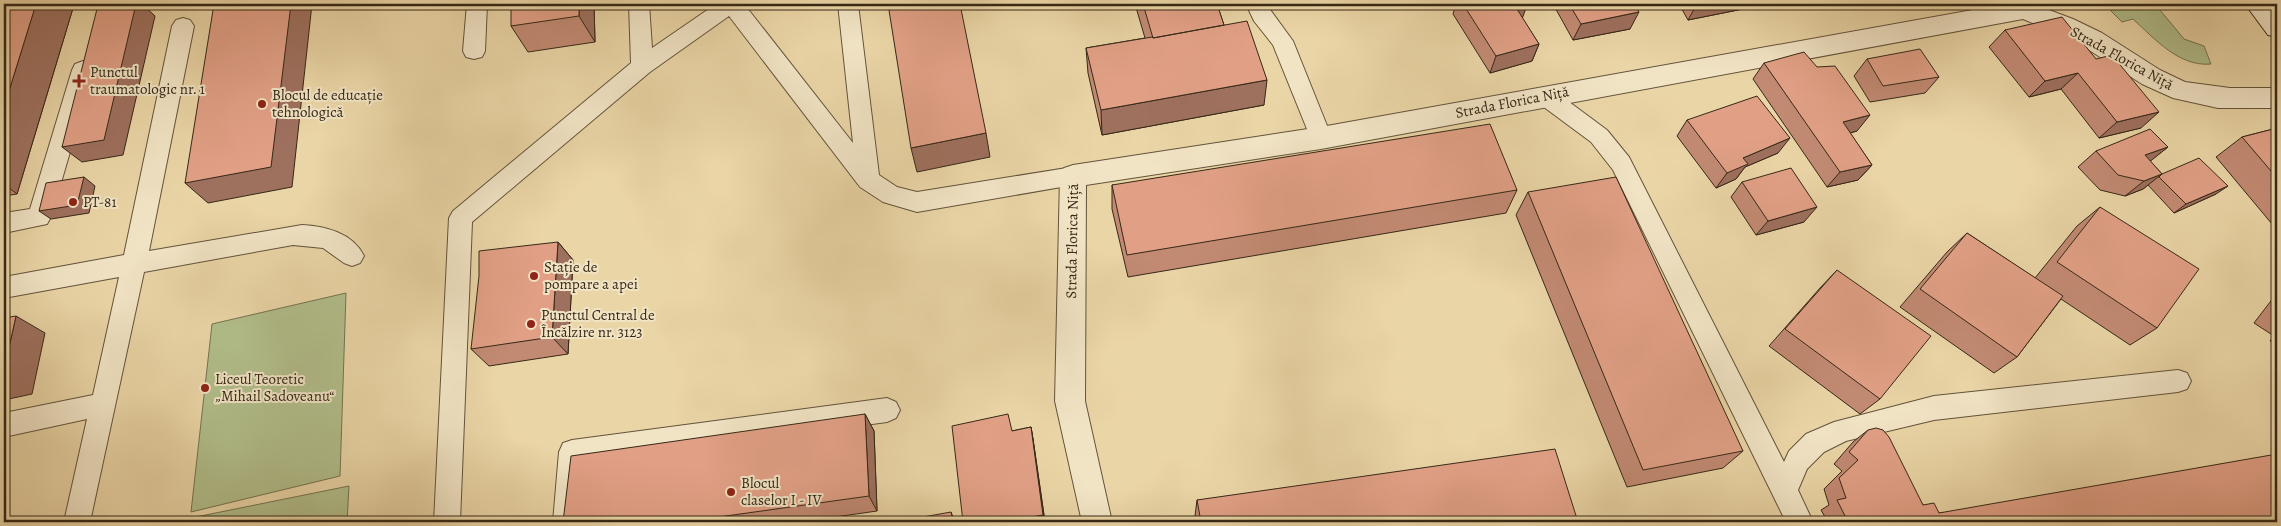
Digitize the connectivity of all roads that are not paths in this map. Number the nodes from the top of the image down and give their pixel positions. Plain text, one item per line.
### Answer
1 (477, 4) edge
2 (639, 4) edge
3 (731, 4) edge
4 (848, 4) edge
5 (1256, 4) edge
6 (2256, 4) edge
7 (183, 26) dead end
8 (2277, 28) edge
9 (89, 50) edge
10 (474, 52) dead end
11 (642, 66) junction
12 (1545, 96) junction
13 (2277, 98) edge
14 (1321, 138) junction
15 (1073, 176) junction
16 (868, 180) junction
17 (4, 223) edge
18 (352, 256) dead end
19 (134, 264) junction
20 (4, 287) edge
21 (2178, 381) dead end
22 (103, 404) junction
23 (887, 410) dead end
24 (4, 425) edge
25 (1784, 491) junction
26 (77, 522) edge
27 (448, 522) edge
28 (566, 522) edge
29 (1097, 522) edge
30 (1800, 522) edge

1 - 10 lane
2 - 11 lane
3 - 11 lane
3 - 16 lane
4 - 16 lane
5 - 14 lane
6 - 8 street
7 - 19 lane
9 - 17 lane
11 - 27 lane
12 - 13 street, Strada Florica Niță
12 - 14 street, Strada Florica Niță
12 - 25 lane
14 - 15 street, Strada Florica Niță
15 - 16 lane
15 - 29 street, Strada Florica Niță
18 - 19 lane
19 - 20 lane
19 - 22 lane
21 - 25 lane
22 - 24 lane
22 - 26 lane
23 - 28 lane
25 - 30 lane

